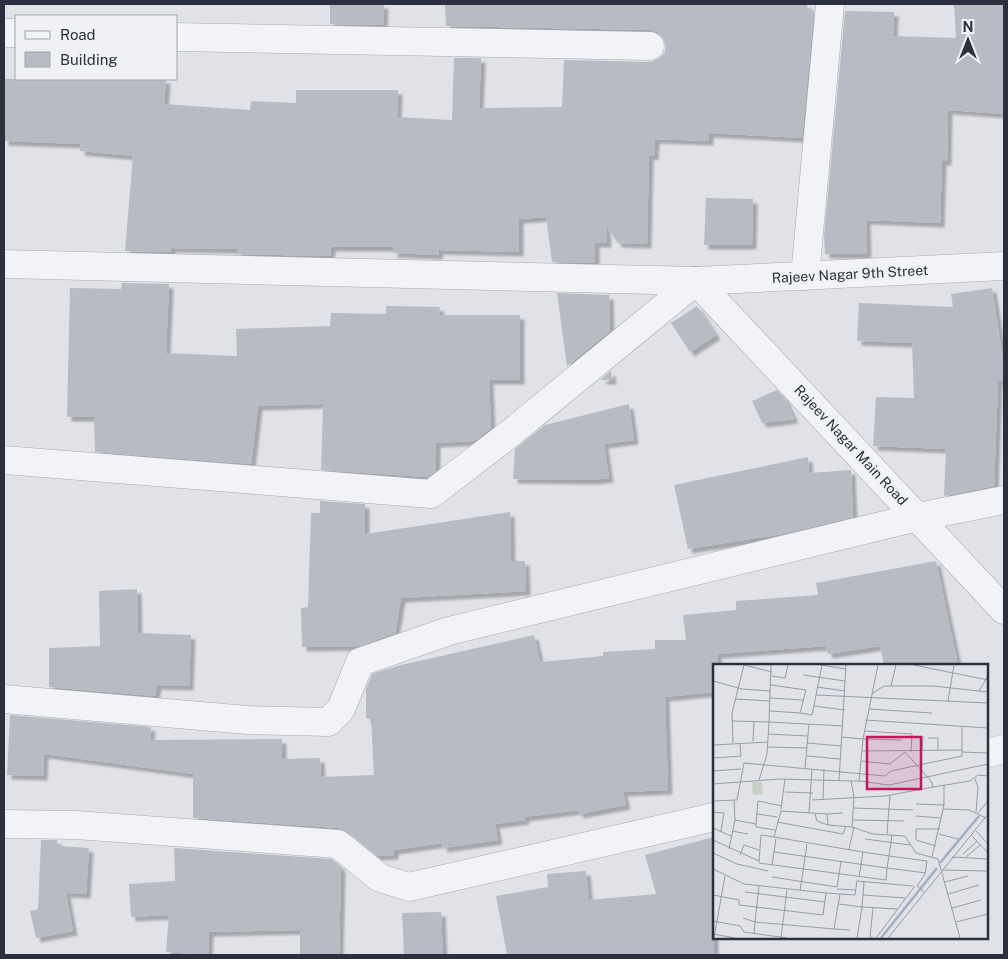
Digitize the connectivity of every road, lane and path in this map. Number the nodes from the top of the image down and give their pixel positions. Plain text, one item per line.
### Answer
1 (830, 4) edge
2 (178, 37) edge
3 (650, 46) dead end
4 (4, 264) edge
5 (1004, 266) edge
6 (805, 276) junction
7 (696, 281) junction
8 (4, 460) edge
9 (1004, 500) edge
10 (918, 517) junction
11 (1004, 610) edge
12 (4, 699) edge
13 (1004, 749) edge
14 (988, 753) edge
15 (713, 817) edge
16 (4, 824) edge

1 - 6 street
2 - 3 street
4 - 7 street, Rajeev Nagar 9th Street
5 - 6 street, Rajeev Nagar 9th Street
6 - 7 street, Rajeev Nagar 9th Street
7 - 8 street
7 - 10 street, Rajeev Nagar Main Road
9 - 10 street
10 - 11 street, Rajeev Nagar Main Road
10 - 12 street
13 - 14 street
15 - 16 street

